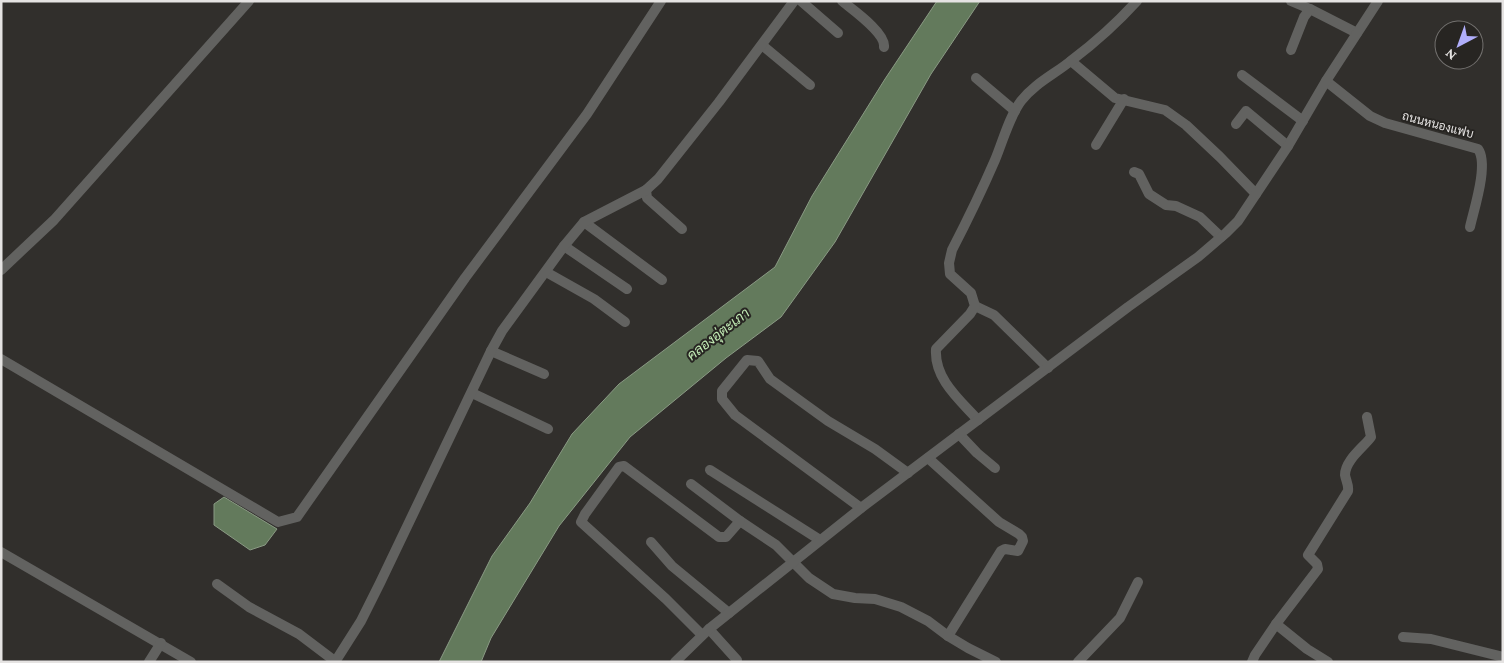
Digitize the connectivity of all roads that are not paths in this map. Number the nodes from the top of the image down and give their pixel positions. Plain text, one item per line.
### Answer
1 (249, 1) edge
2 (662, 1) edge
3 (794, 1) edge
4 (801, 1) edge
5 (842, 1) edge
6 (1138, 1) edge
7 (1291, 1) edge
8 (1378, 1) edge
9 (1310, 9) junction
10 (838, 33) dead end
11 (1357, 33) junction
12 (762, 45) junction
13 (884, 47) dead end
14 (1291, 50) dead end
15 (1071, 61) junction
16 (1242, 75) dead end
17 (976, 78) dead end
18 (1326, 81) junction
19 (810, 85) dead end
20 (1124, 99) junction
21 (1015, 111) junction
22 (1303, 121) junction
23 (1236, 124) dead end
24 (1096, 145) dead end
25 (1288, 146) junction
26 (1134, 172) dead end
27 (646, 190) junction
28 (1256, 194) junction
29 (584, 222) junction
30 (1470, 227) dead end
31 (682, 229) dead end
32 (1221, 237) junction
33 (564, 246) junction
34 (1, 270) edge
35 (546, 272) junction
36 (662, 280) dead end
37 (627, 289) dead end
38 (975, 306) junction
39 (625, 322) dead end
40 (491, 351) junction
41 (1, 359) edge
42 (1048, 368) junction
43 (544, 374) dead end
44 (472, 393) junction
45 (1367, 418) dead end
46 (978, 420) junction
47 (548, 428) dead end
48 (959, 434) junction
49 (928, 458) junction
50 (994, 468) dead end
51 (710, 470) dead end
52 (908, 473) junction
53 (691, 484) dead end
54 (861, 508) junction
55 (740, 521) junction
56 (820, 540) junction
57 (651, 542) dead end
58 (1, 552) edge
59 (792, 563) junction
60 (1138, 582) dead end
61 (217, 584) dead end
62 (729, 613) junction
63 (1276, 624) junction
64 (705, 632) junction
65 (948, 636) junction
66 (1403, 637) dead end
67 (161, 643) junction
68 (1503, 657) edge
69 (736, 660) dead end
70 (149, 662) edge
71 (192, 662) edge
72 (336, 662) edge
73 (675, 662) edge
74 (996, 662) edge
75 (1078, 662) edge
76 (1252, 662) edge
77 (1328, 662) edge

1 - 34 street
2 - 41 street
3 - 12 street
4 - 10 street
5 - 13 street
6 - 15 street
7 - 9 street
8 - 11 street
9 - 11 street
9 - 14 street
11 - 18 street
12 - 19 street
12 - 27 street
15 - 20 street
15 - 21 street
16 - 22 street
17 - 21 street
18 - 22 street
18 - 30 street, ถนนหนองแฟบ
20 - 24 street
20 - 28 street
21 - 38 street
22 - 25 street
23 - 25 street
25 - 28 street
26 - 32 street
27 - 29 street
27 - 31 street
28 - 32 street
29 - 33 street
29 - 36 street
32 - 42 street
33 - 35 street
33 - 37 street
35 - 39 street
35 - 40 street
38 - 42 street
38 - 46 street
40 - 43 street
40 - 44 street
42 - 46 street
44 - 47 street
44 - 72 street
45 - 63 street
46 - 48 street
48 - 49 street
48 - 50 street
49 - 52 street
49 - 65 street
51 - 56 street
52 - 54 street
52 - 54 street
53 - 55 street
54 - 56 street
55 - 59 street
55 - 64 street
56 - 59 street
57 - 62 street
58 - 67 street
59 - 62 street
59 - 65 street
60 - 75 street
61 - 72 street
62 - 64 street
63 - 76 street
63 - 77 street
64 - 69 street
64 - 73 street
65 - 74 street
66 - 68 street
67 - 70 street
67 - 71 street

